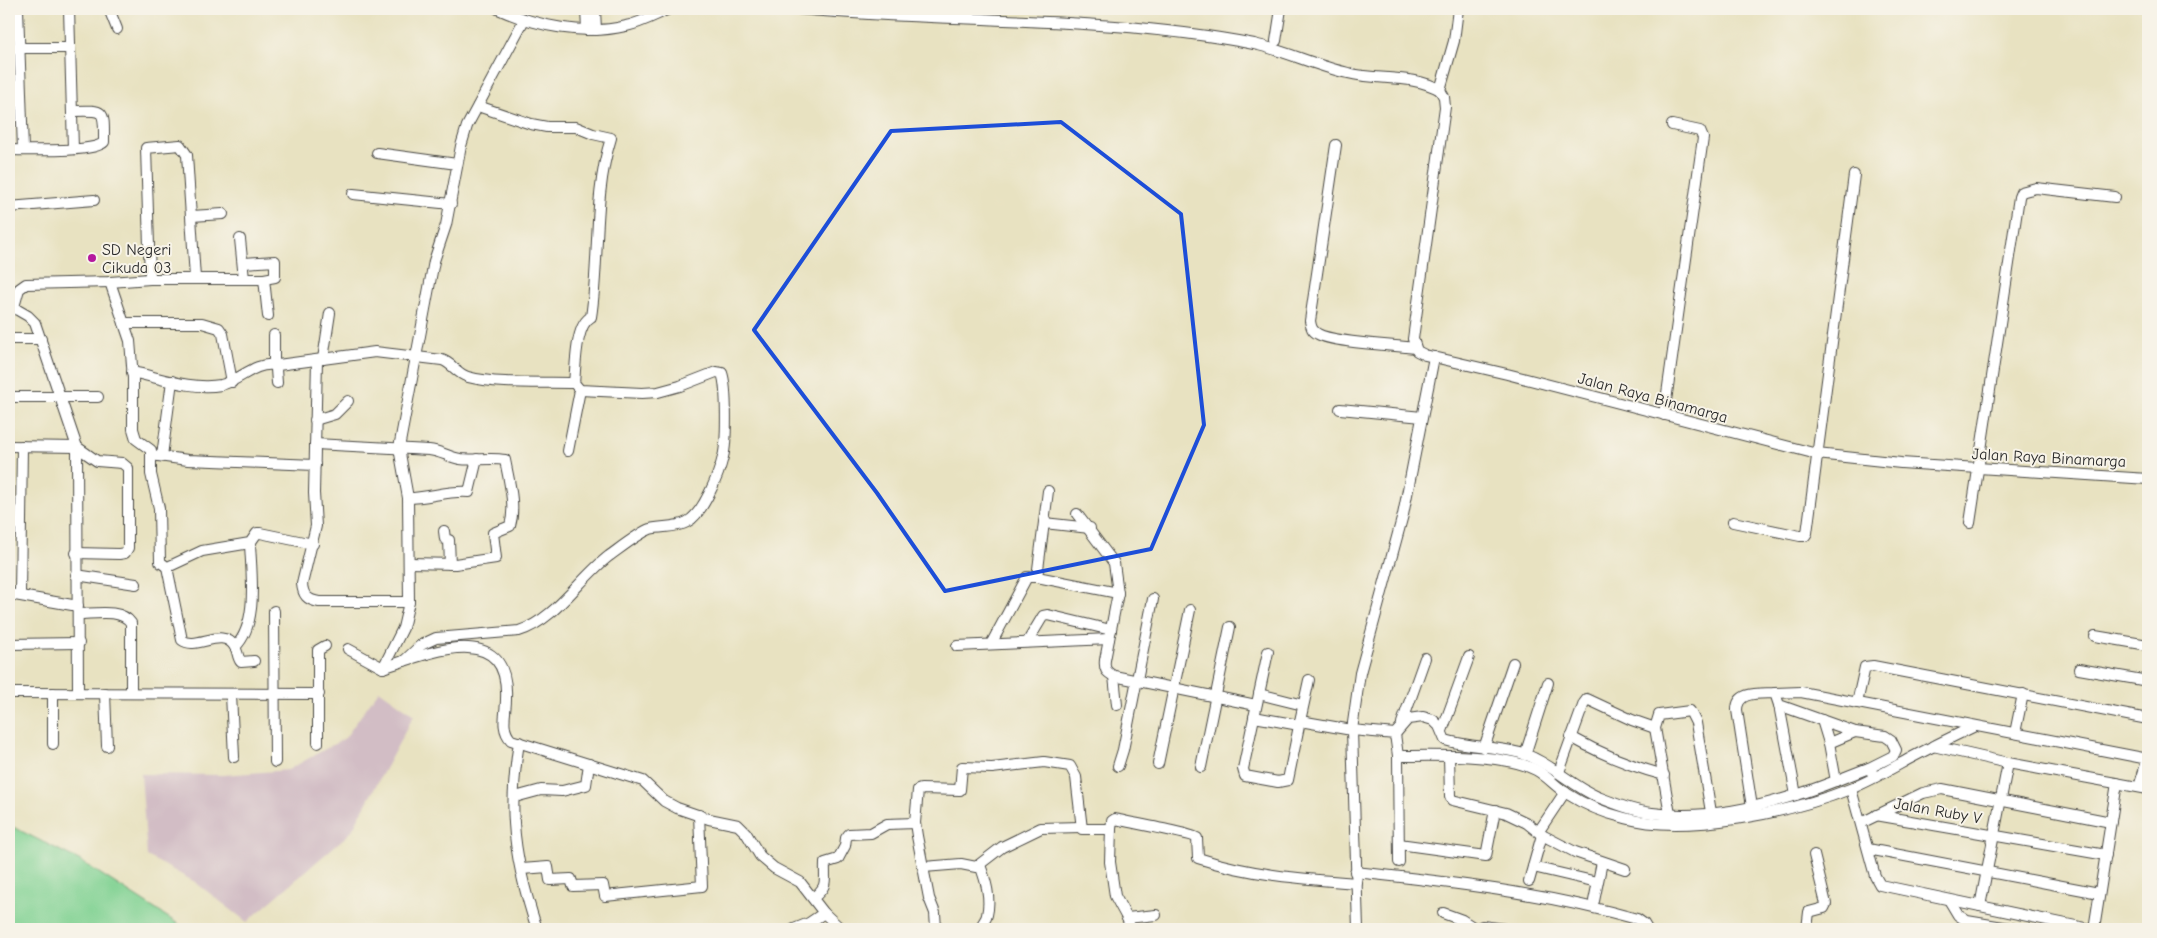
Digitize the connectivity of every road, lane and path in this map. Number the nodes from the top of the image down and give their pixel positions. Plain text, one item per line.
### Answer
1 (18, 9) edge
2 (69, 9) edge
3 (109, 9) edge
4 (498, 9) edge
5 (586, 9) edge
6 (595, 9) edge
7 (669, 9) edge
8 (798, 9) edge
9 (1281, 9) edge
10 (1458, 9) edge
11 (524, 20) junction
12 (117, 29) dead end
13 (591, 30) junction
14 (1276, 41) dead end
15 (9, 48) edge
16 (20, 48) junction
17 (70, 48) junction
18 (1440, 90) junction
19 (478, 106) junction
20 (72, 111) junction
21 (1672, 125) dead end
22 (1336, 145) dead end
23 (73, 149) junction
24 (9, 150) edge
25 (23, 150) junction
26 (377, 153) dead end
27 (457, 164) junction
28 (1854, 175) dead end
29 (353, 194) dead end
30 (2115, 197) dead end
31 (94, 200) dead end
32 (451, 204) junction
33 (9, 207) edge
34 (224, 214) dead end
35 (192, 216) junction
36 (240, 239) dead end
37 (244, 263) junction
38 (195, 278) junction
39 (150, 279) junction
40 (244, 279) junction
41 (264, 279) junction
42 (110, 282) junction
43 (11, 306) edge
44 (330, 313) dead end
45 (268, 316) dead end
46 (124, 323) junction
47 (274, 335) dead end
48 (9, 339) edge
49 (41, 339) junction
50 (1415, 348) junction
51 (415, 356) junction
52 (1434, 358) junction
53 (320, 359) junction
54 (275, 366) junction
55 (132, 372) junction
56 (172, 381) junction
57 (232, 382) junction
58 (278, 383) dead end
59 (577, 386) junction
60 (9, 397) edge
61 (98, 397) dead end
62 (61, 398) junction
63 (348, 401) dead end
64 (1340, 409) dead end
65 (1664, 415) junction
66 (1422, 417) junction
67 (315, 420) junction
68 (315, 444) junction
69 (9, 446) edge
70 (22, 446) junction
71 (78, 446) junction
72 (399, 448) junction
73 (568, 451) dead end
74 (1818, 454) junction
75 (157, 456) junction
76 (477, 459) junction
77 (315, 466) junction
78 (1979, 468) junction
79 (2148, 478) edge
80 (1048, 491) dead end
81 (408, 498) junction
82 (1077, 514) dead end
83 (1733, 522) dead end
84 (1044, 523) junction
85 (1970, 524) dead end
86 (1090, 528) junction
87 (444, 531) dead end
88 (250, 543) junction
89 (313, 544) junction
90 (76, 554) junction
91 (409, 563) junction
92 (450, 564) junction
93 (167, 567) junction
94 (76, 575) junction
95 (1038, 577) junction
96 (136, 584) dead end
97 (1118, 593) junction
98 (9, 594) edge
99 (20, 595) junction
100 (1153, 599) dead end
101 (409, 602) junction
102 (78, 610) junction
103 (1190, 610) dead end
104 (274, 611) dead end
105 (1230, 627) dead end
106 (1110, 634) junction
107 (2095, 636) dead end
108 (1028, 641) junction
109 (79, 643) junction
110 (9, 644) edge
111 (991, 644) junction
112 (2148, 645) edge
113 (325, 646) dead end
114 (957, 646) dead end
115 (235, 647) junction
116 (348, 649) dead end
117 (1268, 652) dead end
118 (1468, 657) dead end
119 (1425, 658) dead end
120 (254, 661) dead end
121 (404, 661) junction
122 (1513, 663) dead end
123 (383, 668) junction
124 (2079, 669) dead end
125 (1114, 676) junction
126 (1137, 679) junction
127 (1309, 680) dead end
128 (2148, 681) edge
129 (1548, 682) dead end
130 (1174, 687) junction
131 (9, 693) edge
132 (53, 693) junction
133 (78, 693) junction
134 (105, 693) junction
135 (131, 693) junction
136 (1776, 693) junction
137 (231, 694) junction
138 (274, 694) junction
139 (319, 694) junction
140 (2023, 694) junction
141 (1215, 695) junction
142 (1258, 700) junction
143 (1857, 703) junction
144 (1117, 705) dead end
145 (1303, 705) junction
146 (1779, 705) junction
147 (1254, 717) junction
148 (2148, 718) edge
149 (1822, 720) junction
150 (1299, 723) junction
151 (1402, 723) junction
152 (1975, 726) junction
153 (1655, 728) junction
154 (1352, 730) junction
155 (1442, 731) junction
156 (1855, 732) junction
157 (2015, 733) junction
158 (1395, 734) junction
159 (1571, 737) junction
160 (519, 742) junction
161 (318, 743) dead end
162 (1829, 743) junction
163 (53, 744) dead end
164 (107, 746) dead end
165 (1933, 746) junction
166 (1484, 748) junction
167 (1525, 755) junction
168 (1398, 756) junction
169 (1449, 756) junction
170 (234, 757) dead end
171 (2148, 758) edge
172 (275, 762) dead end
173 (2008, 763) junction
174 (589, 764) junction
175 (1158, 764) dead end
176 (1118, 766) dead end
177 (1201, 767) dead end
178 (1869, 768) junction
179 (1559, 772) junction
180 (1664, 775) junction
181 (1875, 777) junction
182 (1836, 781) junction
183 (2117, 783) junction
184 (2144, 788) edge
185 (1851, 789) junction
186 (1565, 792) junction
187 (1796, 795) junction
188 (515, 797) junction
189 (2001, 800) junction
190 (1752, 807) junction
191 (1495, 810) junction
192 (1711, 812) junction
193 (1670, 814) junction
194 (699, 815) junction
195 (1876, 815) junction
196 (2111, 822) junction
197 (915, 823) junction
198 (1861, 823) junction
199 (1081, 827) junction
200 (1111, 829) junction
201 (1540, 833) junction
202 (1994, 836) junction
203 (1399, 844) junction
204 (1868, 849) junction
205 (1814, 854) dead end
206 (2106, 856) junction
207 (1399, 862) dead end
208 (1602, 862) junction
209 (980, 865) junction
210 (924, 867) junction
211 (1533, 867) junction
212 (522, 869) junction
213 (1625, 869) dead end
214 (1355, 872) junction
215 (1987, 872) junction
216 (1528, 880) dead end
217 (1596, 882) junction
218 (1357, 883) junction
219 (2100, 893) junction
220 (812, 898) junction
221 (1949, 900) junction
222 (1594, 901) dead end
223 (1980, 906) junction
224 (824, 912) junction
225 (1442, 913) dead end
226 (1156, 914) dead end
227 (1127, 918) junction
228 (537, 929) edge
229 (794, 929) edge
230 (841, 929) edge
231 (936, 929) edge
232 (981, 929) edge
233 (1131, 929) edge
234 (1358, 929) edge
235 (1476, 929) edge
236 (1505, 929) edge
237 (1647, 929) edge
238 (1807, 929) edge
239 (2015, 929) edge
240 (2090, 929) edge
241 (2094, 929) edge

1 - 16 street
2 - 17 street
3 - 12 street
4 - 11 street
5 - 13 street
6 - 13 street
7 - 13 street
8 - 18 street
9 - 14 street
10 - 18 street
11 - 13 street
11 - 19 street
15 - 16 street
16 - 17 street
16 - 25 street
17 - 20 street
18 - 50 street
19 - 27 street
19 - 59 street
20 - 23 street
20 - 23 street
21 - 65 street
22 - 50 street
23 - 25 street
24 - 25 street
26 - 27 street
27 - 32 street
28 - 74 street
29 - 32 street
30 - 78 street
31 - 33 street
32 - 51 street
34 - 35 street
35 - 38 street
35 - 39 street
36 - 37 street
37 - 40 street
37 - 41 street
38 - 39 street
38 - 40 street
39 - 42 street
40 - 41 street
41 - 45 street
42 - 43 street
42 - 46 street
43 - 49 street
44 - 53 street
46 - 55 street
46 - 57 street
47 - 54 street
48 - 49 street
49 - 62 street
50 - 52 street, Jalan Raya Binamarga
51 - 53 street
51 - 59 street
51 - 72 street
52 - 65 street, Jalan Raya Binamarga
52 - 66 street
53 - 54 street
53 - 67 street
54 - 57 street
54 - 58 street
55 - 56 street
55 - 75 street
56 - 57 street
56 - 75 street
59 - 73 street
59 - 121 street
60 - 62 street
61 - 62 street
62 - 71 street
63 - 67 street
64 - 66 street
65 - 74 street, Jalan Raya Binamarga
66 - 154 street
67 - 68 street
68 - 72 street
68 - 77 street
69 - 70 street
70 - 71 street
70 - 99 street
71 - 90 street
71 - 90 street
72 - 76 street
72 - 81 street
74 - 78 street, Jalan Raya Binamarga
74 - 83 street
75 - 77 street
75 - 93 street
76 - 81 street
76 - 92 street
77 - 89 street
78 - 79 street, Jalan Raya Binamarga
78 - 85 street
80 - 84 street
81 - 91 street
82 - 86 street
84 - 86 street
84 - 95 street
86 - 97 street
87 - 92 street
88 - 89 street
88 - 93 street
88 - 115 street
89 - 101 street
90 - 94 street
91 - 92 street
91 - 101 street
93 - 115 street
94 - 96 street
94 - 102 street
95 - 97 street
95 - 111 street
97 - 106 street
98 - 99 street
99 - 102 street
100 - 126 street
101 - 123 street
102 - 109 street
102 - 135 street
103 - 130 street
104 - 138 street
105 - 141 street
106 - 108 street
106 - 108 street
106 - 125 street
107 - 112 street
108 - 111 street
109 - 110 street
109 - 133 street
111 - 114 street
113 - 139 street
115 - 120 street
116 - 123 street
117 - 142 street
118 - 155 street
119 - 151 street
121 - 123 street
121 - 160 street
122 - 166 street
124 - 128 street
125 - 126 street
125 - 144 street
126 - 130 street
126 - 176 street
127 - 145 street
129 - 167 street
130 - 141 street
130 - 175 street
131 - 132 street
132 - 133 street
132 - 163 street
133 - 134 street
134 - 135 street
134 - 164 street
135 - 137 street
136 - 143 street
136 - 146 street
136 - 190 street
137 - 138 street
137 - 170 street
138 - 139 street
138 - 172 street
139 - 161 street
140 - 143 street
140 - 148 street
140 - 157 street
141 - 142 street
141 - 177 street
142 - 145 street
142 - 147 street
143 - 152 street
145 - 150 street
146 - 149 street
146 - 187 street
147 - 150 street
147 - 150 street
149 - 156 street
149 - 162 street
150 - 154 street
151 - 155 street
151 - 158 street
152 - 157 street
152 - 165 street
153 - 159 street
153 - 180 street
153 - 192 street
154 - 158 street
154 - 214 street
155 - 166 street
156 - 162 street
156 - 178 street
157 - 171 street
158 - 168 street
159 - 179 street
159 - 180 street
160 - 174 street
160 - 188 street
162 - 182 street
165 - 173 street
165 - 181 street
166 - 167 street
167 - 179 street
168 - 169 street
168 - 203 street
169 - 186 street
169 - 191 street
171 - 184 street
173 - 183 street
173 - 189 street
174 - 188 street
174 - 194 street
178 - 181 street
178 - 182 street
179 - 193 street
180 - 193 street
181 - 185 street
182 - 187 street
183 - 184 street
183 - 196 street
185 - 186 street
185 - 198 street
186 - 201 street
187 - 190 street
188 - 212 street
189 - 195 street
189 - 196 street
189 - 202 street
190 - 192 street
191 - 201 street
191 - 203 street
192 - 193 street
194 - 212 street
194 - 220 street
195 - 198 street
195 - 202 street, Jalan Ruby V
196 - 206 street
197 - 199 street
197 - 210 street
197 - 220 street
198 - 204 street
199 - 200 street
199 - 209 street
200 - 218 street
200 - 227 street
201 - 208 street
201 - 211 street
202 - 206 street, Jalan Ruby V
202 - 215 street
203 - 207 street
204 - 215 street
204 - 221 street
205 - 238 street
206 - 219 street
208 - 213 street
208 - 217 street
209 - 210 street
209 - 232 street
210 - 231 street
211 - 216 street
211 - 217 street
212 - 228 street
214 - 218 street
214 - 237 street
215 - 219 street
215 - 223 street
217 - 222 street
218 - 234 street
219 - 241 street
220 - 224 street
221 - 223 street
221 - 239 street
223 - 240 street
224 - 229 street
224 - 230 street
225 - 235 street
226 - 227 street
227 - 233 street
235 - 236 street

